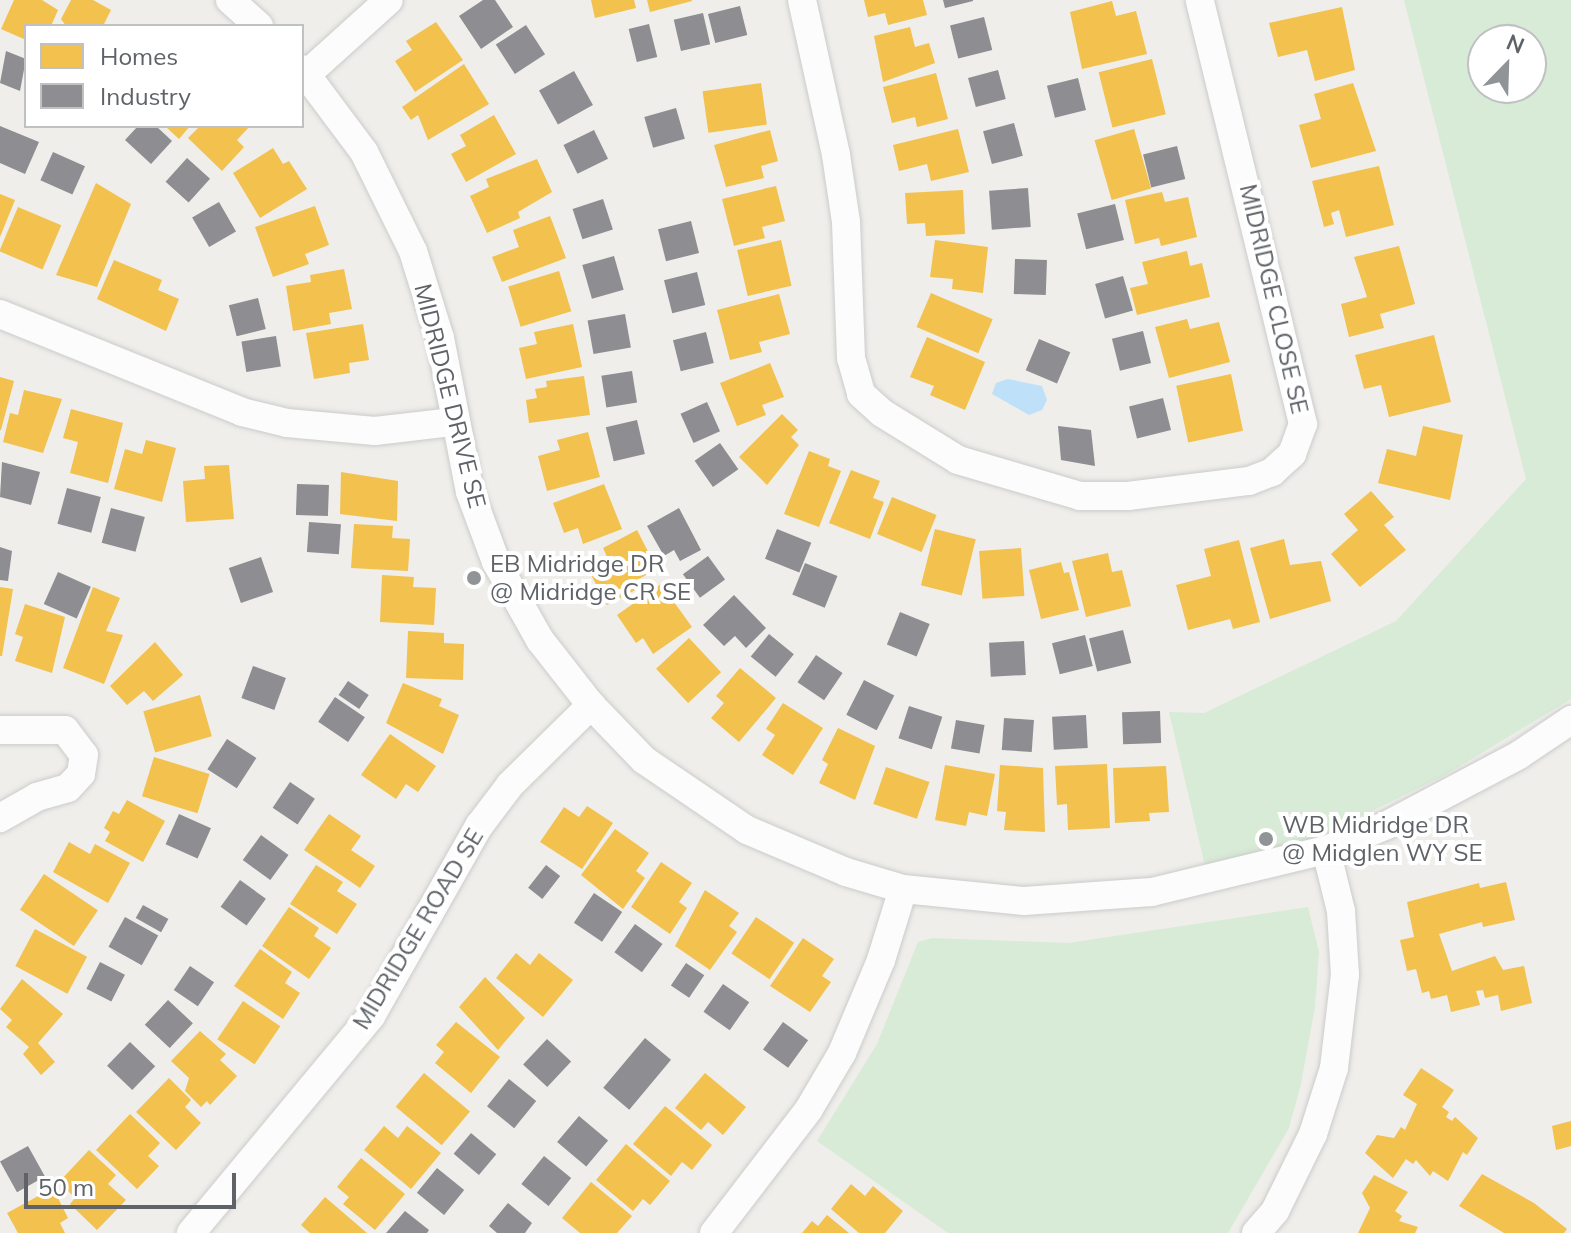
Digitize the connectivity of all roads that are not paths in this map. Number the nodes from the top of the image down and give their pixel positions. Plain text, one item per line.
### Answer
1 (230, 0) edge
2 (389, 0) edge
3 (802, 0) edge
4 (1200, 0) edge
5 (257, 24) edge
6 (304, 72) edge
7 (0, 314) edge
8 (453, 422) junction
9 (591, 705) junction
10 (1571, 720) edge
11 (0, 730) edge
12 (0, 818) edge
13 (1326, 850) junction
14 (903, 889) junction
15 (191, 1233) edge
16 (714, 1233) edge
17 (1256, 1233) edge

1 - 5 street
2 - 6 street
3 - 4 street, MIDRIDGE CLOSE SE
6 - 8 street, MIDRIDGE DRIVE SE
7 - 8 street
8 - 9 street, MIDRIDGE DRIVE SE
9 - 14 street, MIDRIDGE DRIVE SE
9 - 15 street, MIDRIDGE ROAD SE
10 - 13 street, MIDRIDGE DRIVE SE
11 - 12 street
13 - 14 street, MIDRIDGE DRIVE SE
13 - 17 street
14 - 16 street

